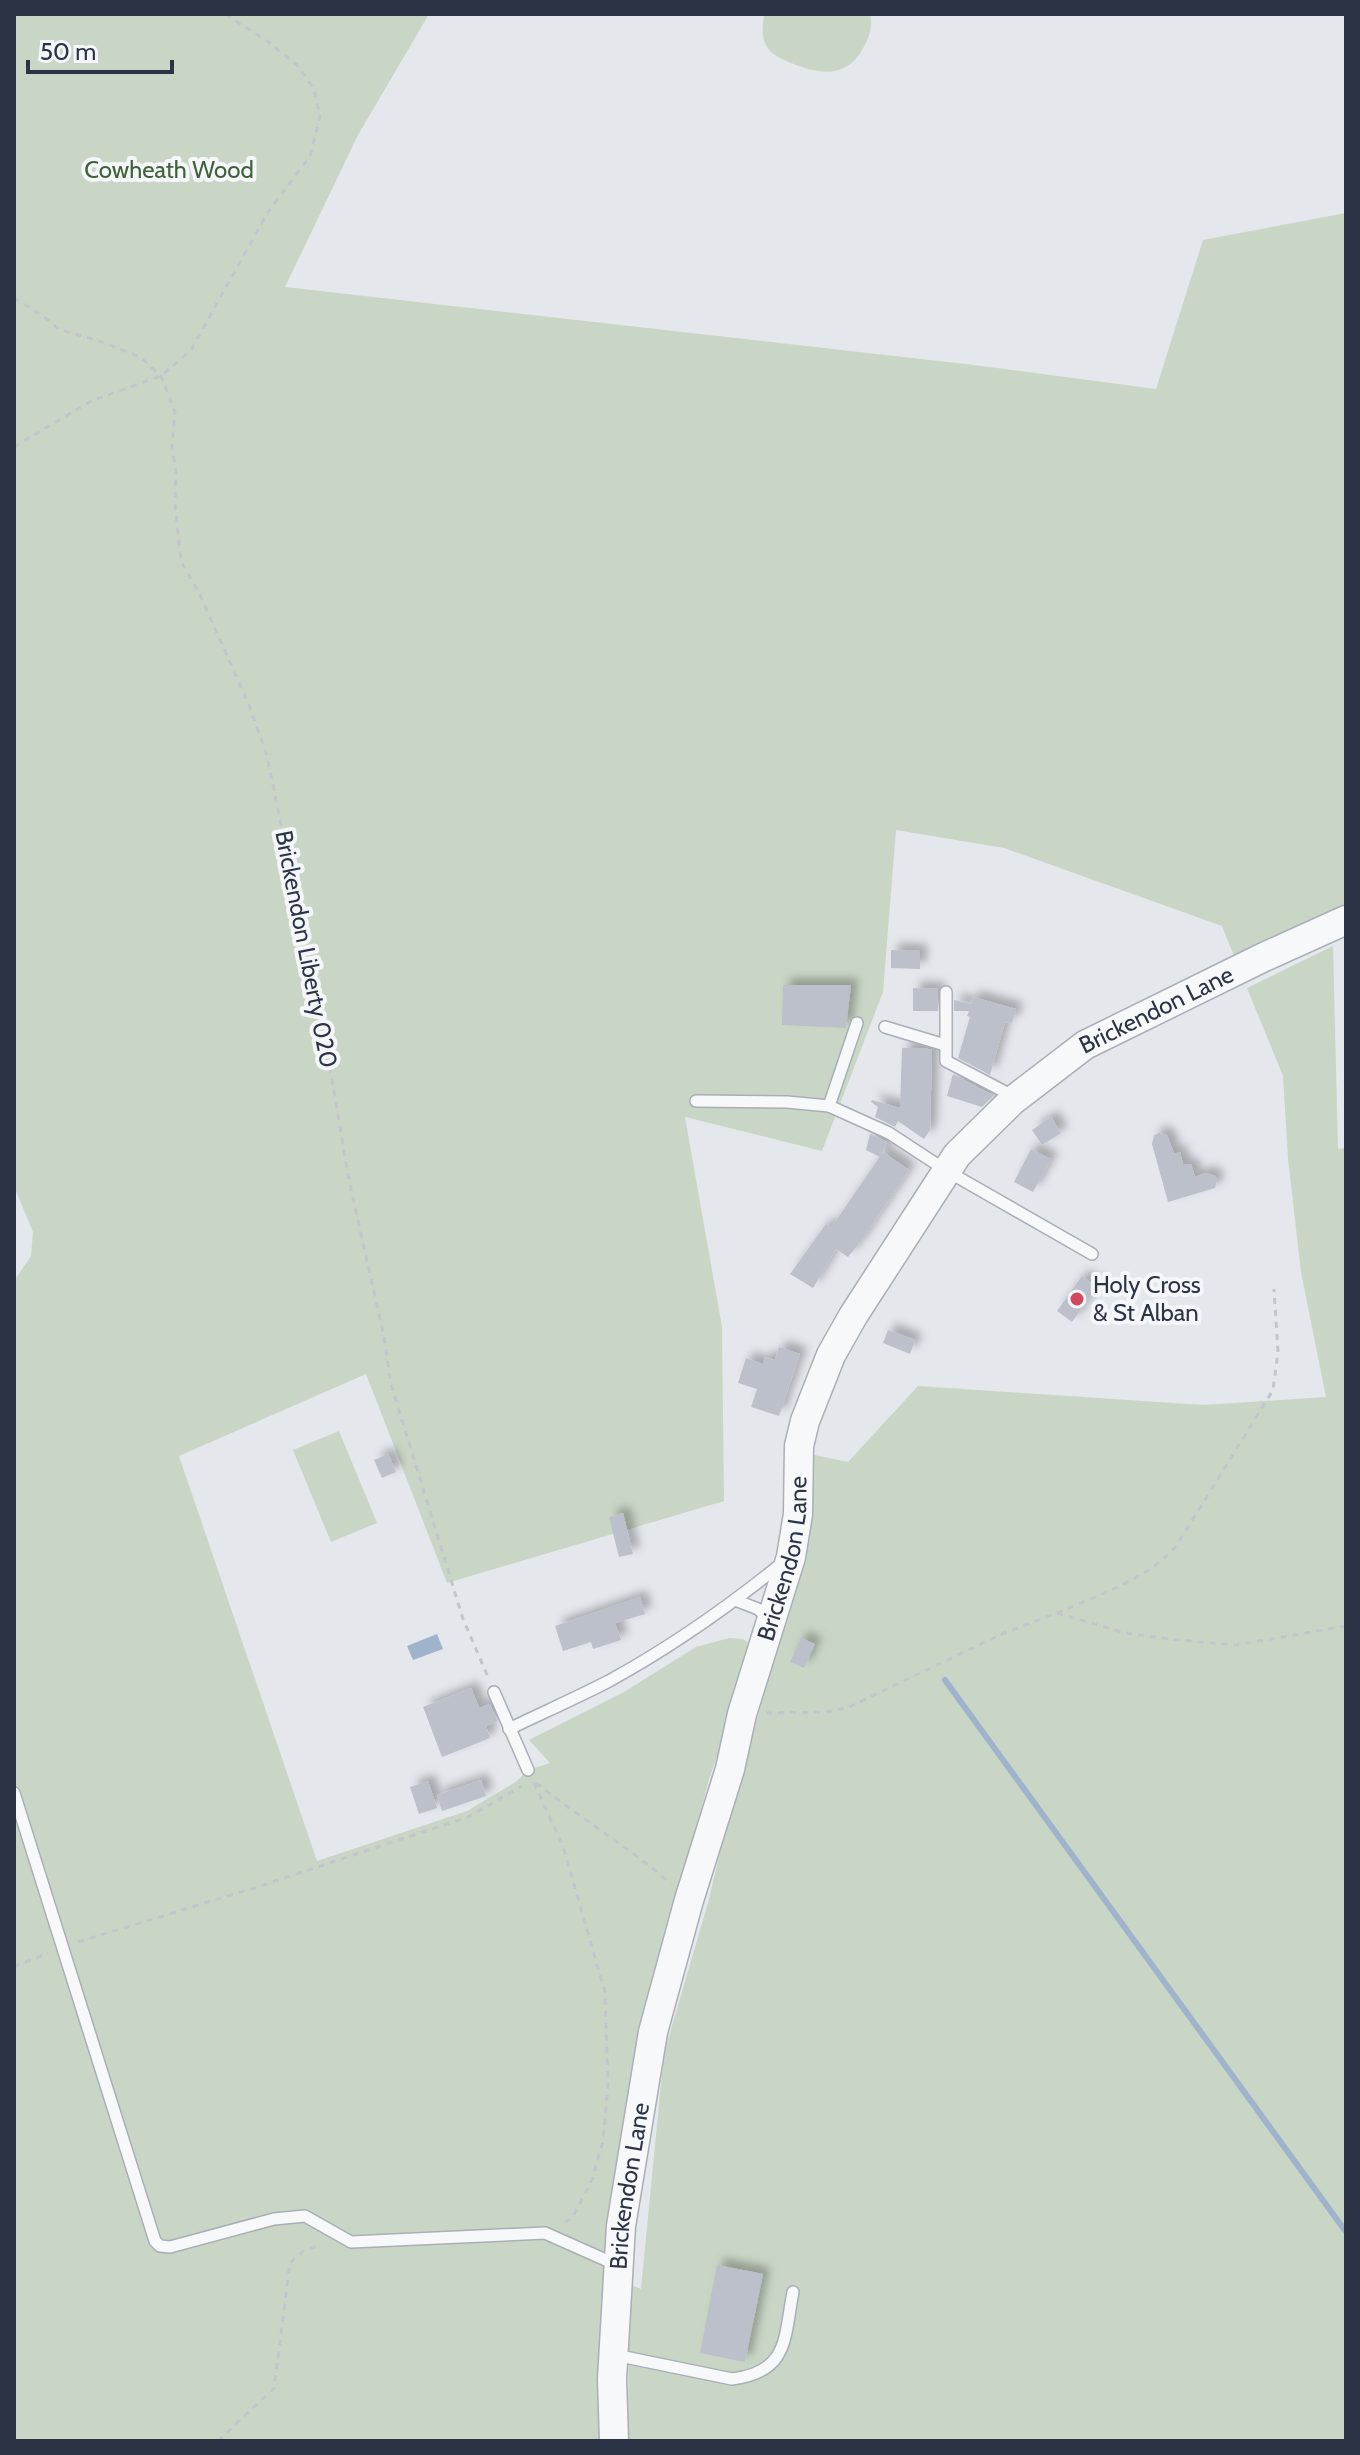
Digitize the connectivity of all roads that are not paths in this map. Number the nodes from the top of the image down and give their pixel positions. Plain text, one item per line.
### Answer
1 (1346, 920) edge
2 (946, 992) dead end
3 (857, 1023) dead end
4 (885, 1027) dead end
5 (945, 1045) junction
6 (696, 1101) dead end
7 (1012, 1101) junction
8 (829, 1106) junction
9 (947, 1171) junction
10 (1092, 1254) dead end
11 (791, 1557) junction
12 (735, 1600) junction
13 (772, 1621) junction
14 (494, 1692) road end
15 (509, 1729) junction
16 (531, 1775) road end
17 (14, 1793) edge
18 (617, 2266) junction
19 (793, 2292) dead end
20 (613, 2355) junction
21 (614, 2441) edge

1 - 7 street, Brickendon Lane
2 - 5 lane
3 - 8 lane
4 - 5 lane
5 - 7 lane
6 - 8 lane
7 - 9 street, Brickendon Lane
8 - 9 lane
9 - 10 lane
9 - 11 street, Brickendon Lane
11 - 12 lane
11 - 13 street, Brickendon Lane
12 - 13 lane
12 - 15 lane
13 - 18 street, Brickendon Lane
14 - 15 lane
15 - 16 lane
17 - 18 lane
18 - 20 street, Brickendon Lane
19 - 20 lane
20 - 21 street, Brickendon Lane

